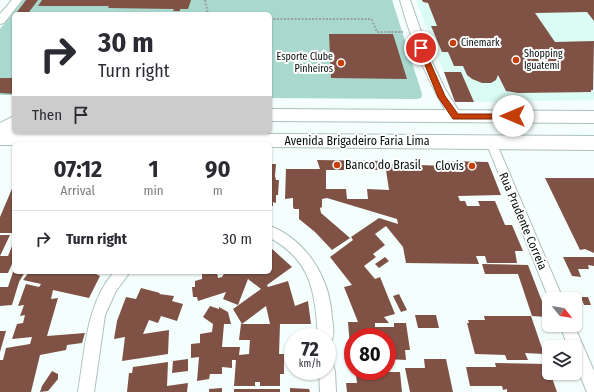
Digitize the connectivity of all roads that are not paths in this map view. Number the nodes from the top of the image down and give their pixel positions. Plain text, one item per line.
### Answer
1 (17, 0) edge
2 (404, 0) edge
3 (0, 21) edge
4 (442, 97) junction
5 (0, 113) edge
6 (12, 113) edge
7 (272, 115) edge
8 (437, 116) junction
9 (456, 116) junction
10 (594, 117) edge
11 (12, 123) edge
12 (0, 139) edge
13 (233, 142) edge
14 (491, 142) junction
15 (594, 143) edge
16 (272, 233) edge
17 (121, 274) edge
18 (553, 292) edge
19 (325, 328) edge
20 (570, 332) edge
21 (327, 380) edge
22 (594, 390) edge
23 (86, 392) edge
24 (328, 392) edge

1 - 3 street
2 - 4 street
4 - 8 street
4 - 9 street
5 - 6 highway
7 - 8 highway, Avenida Brigadeiro Faria Lima
8 - 9 highway, Avenida Brigadeiro Faria Lima
9 - 10 highway, Avenida Brigadeiro Faria Lima
11 - 12 highway
12 - 13 highway, Avenida Brigadeiro Faria Lima
13 - 14 highway, Avenida Brigadeiro Faria Lima
14 - 15 highway, Avenida Brigadeiro Faria Lima
14 - 18 street, Rua Prudente Correia
16 - 19 street
17 - 23 street
20 - 22 street
21 - 24 street

